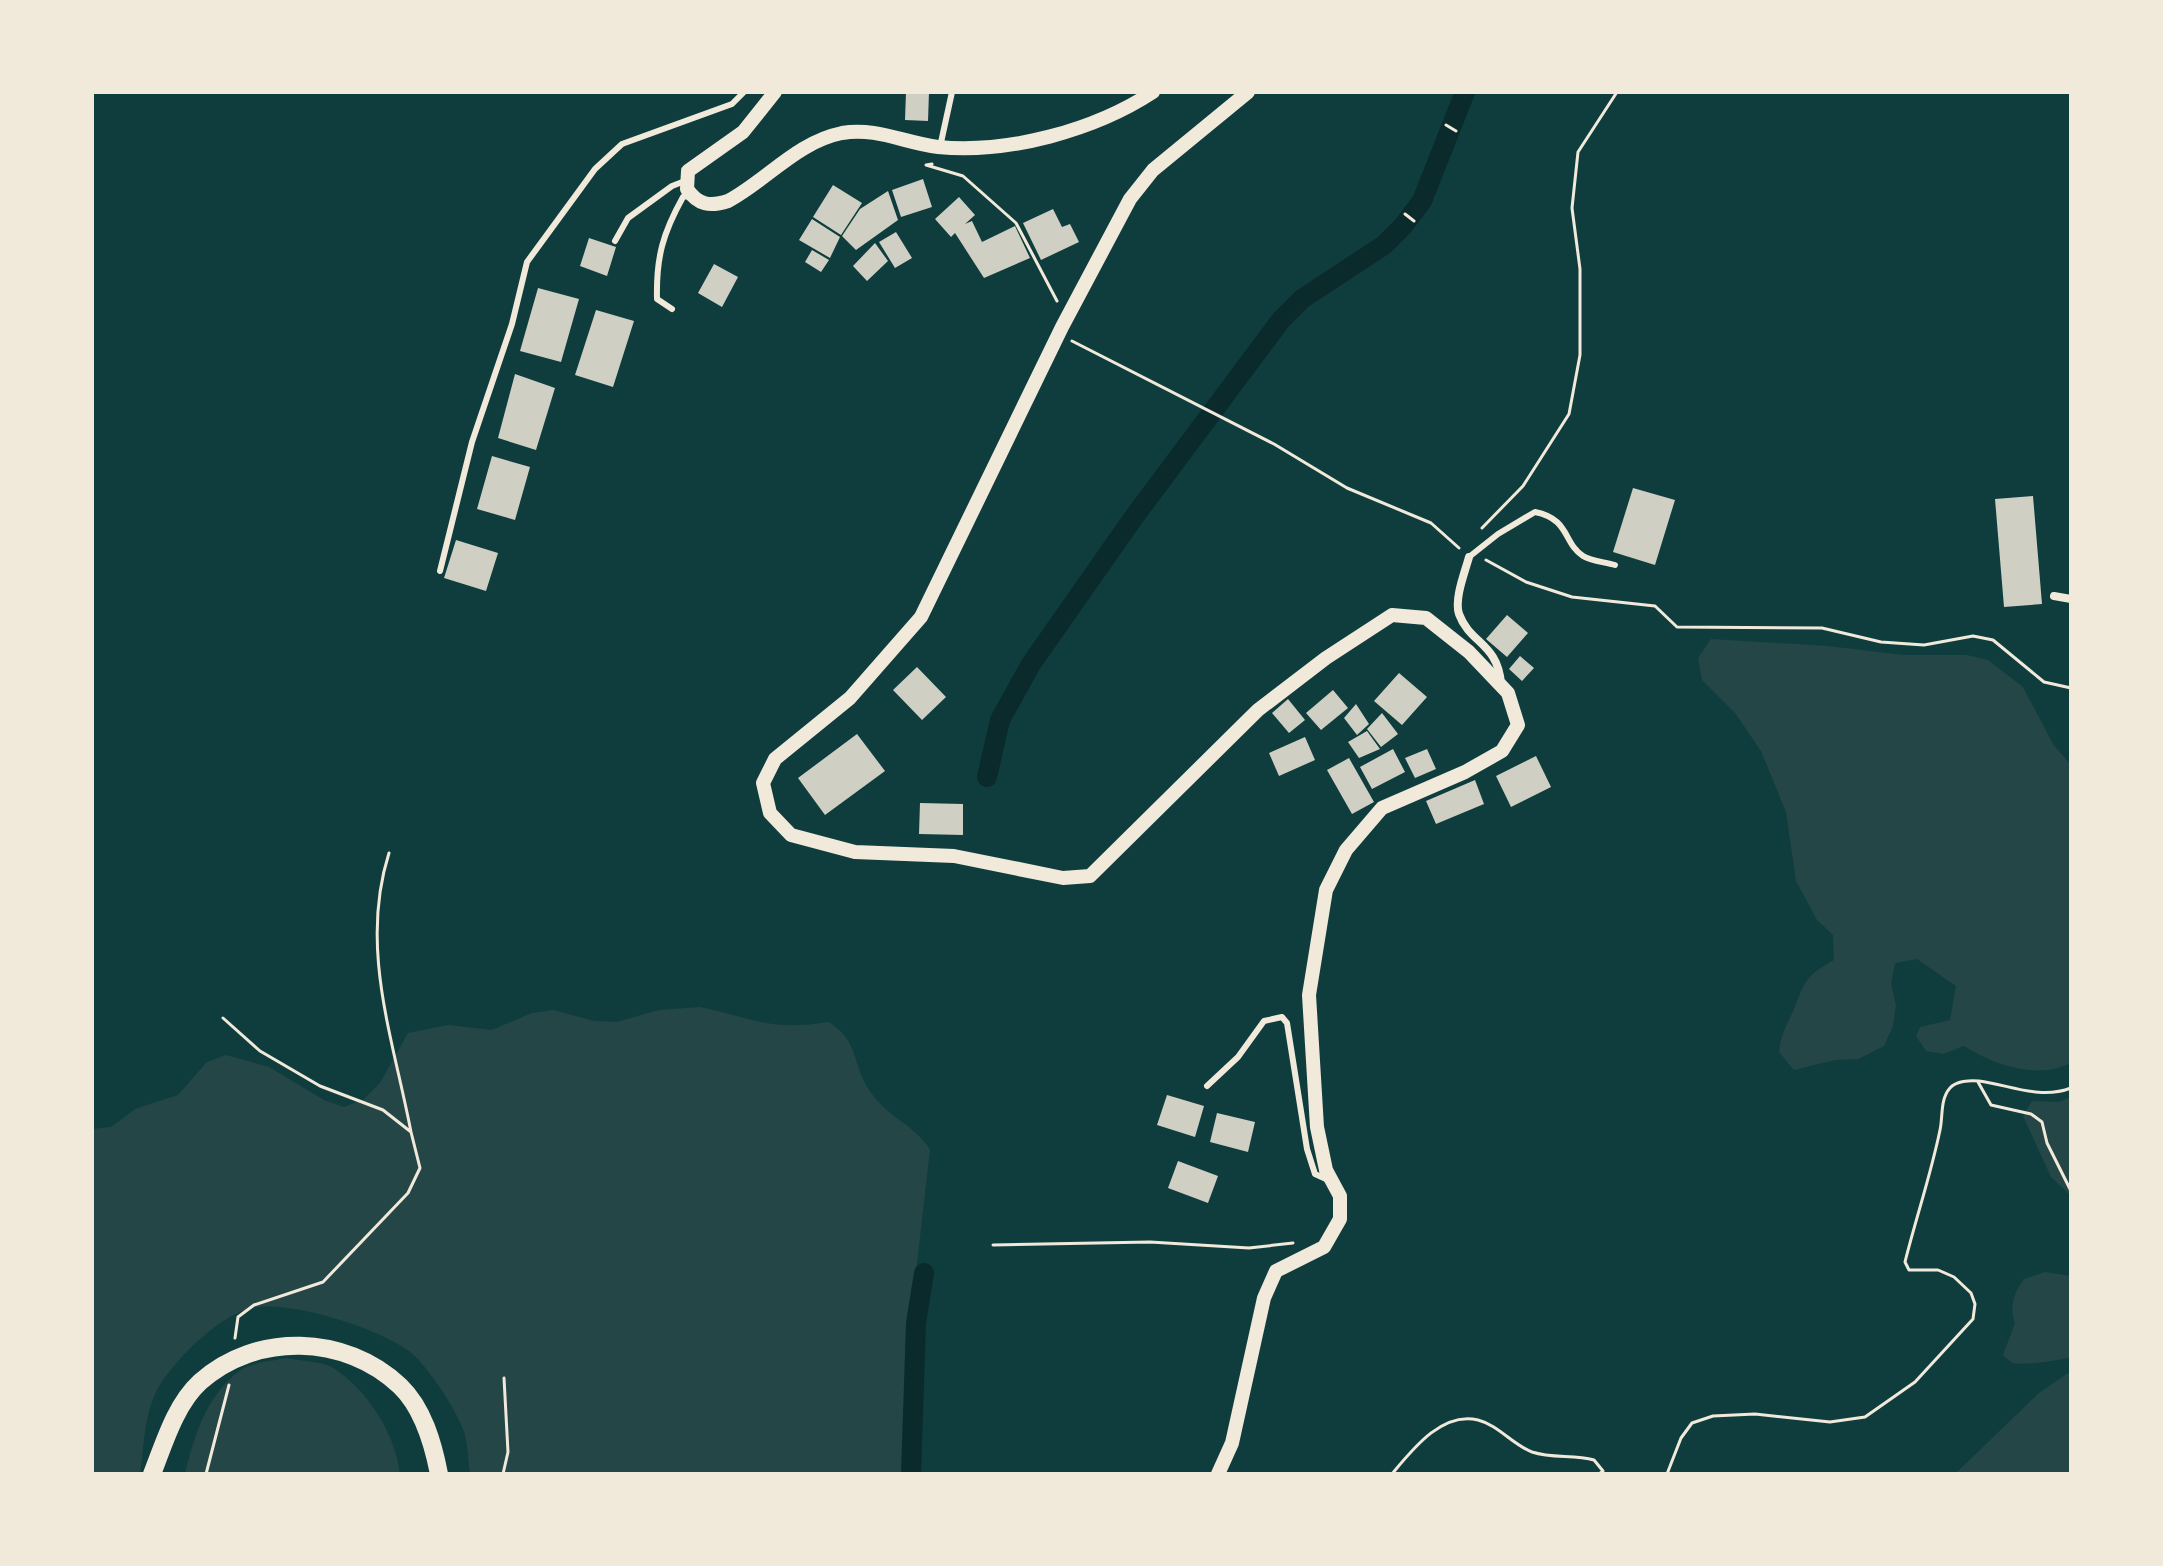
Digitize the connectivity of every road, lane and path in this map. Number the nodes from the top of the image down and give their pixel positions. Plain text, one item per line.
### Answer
1 (744, 92) edge
2 (775, 92) edge
3 (952, 92) edge
4 (1153, 92) edge
5 (1248, 92) edge
6 (1617, 92) edge
7 (1446, 125) dead end
8 (1456, 131) dead end
9 (940, 147) junction
10 (947, 162) dead end
11 (688, 188) junction
12 (1405, 214) dead end
13 (1414, 221) dead end
14 (615, 241) dead end
15 (672, 309) dead end
16 (1062, 327) junction
17 (1469, 557) junction
18 (1615, 565) dead end
19 (440, 571) dead end
20 (2054, 596) dead end
21 (2071, 599) edge
22 (1501, 685) junction
23 (2071, 688) edge
24 (389, 853) dead end
25 (223, 1018) dead end
26 (1977, 1081) junction
27 (1207, 1086) dead end
28 (2071, 1088) edge
29 (411, 1132) junction
30 (1333, 1183) junction
31 (2071, 1191) edge
32 (993, 1245) dead end
33 (1324, 1247) junction
34 (234, 1346) dead end
35 (230, 1376) dead end
36 (504, 1378) dead end
37 (152, 1474) edge
38 (206, 1474) edge
39 (439, 1474) edge
40 (503, 1474) edge
41 (1218, 1474) edge
42 (1392, 1474) edge
43 (1599, 1474) edge
44 (1667, 1474) edge

1 - 19 lane
2 - 11 street
3 - 9 lane
4 - 9 street
5 - 16 street
6 - 17 path
7 - 8 path
9 - 11 street
10 - 16 path
11 - 14 lane
11 - 15 lane
12 - 13 path
16 - 17 path
16 - 22 street
17 - 18 lane
17 - 22 street
17 - 23 path
20 - 21 street
22 - 30 street
24 - 29 path
25 - 29 path
26 - 28 path
26 - 31 path
26 - 44 path
27 - 30 lane
29 - 34 path
30 - 33 street
32 - 33 path
33 - 41 street
35 - 38 path
36 - 40 path
37 - 39 main road
42 - 43 path

